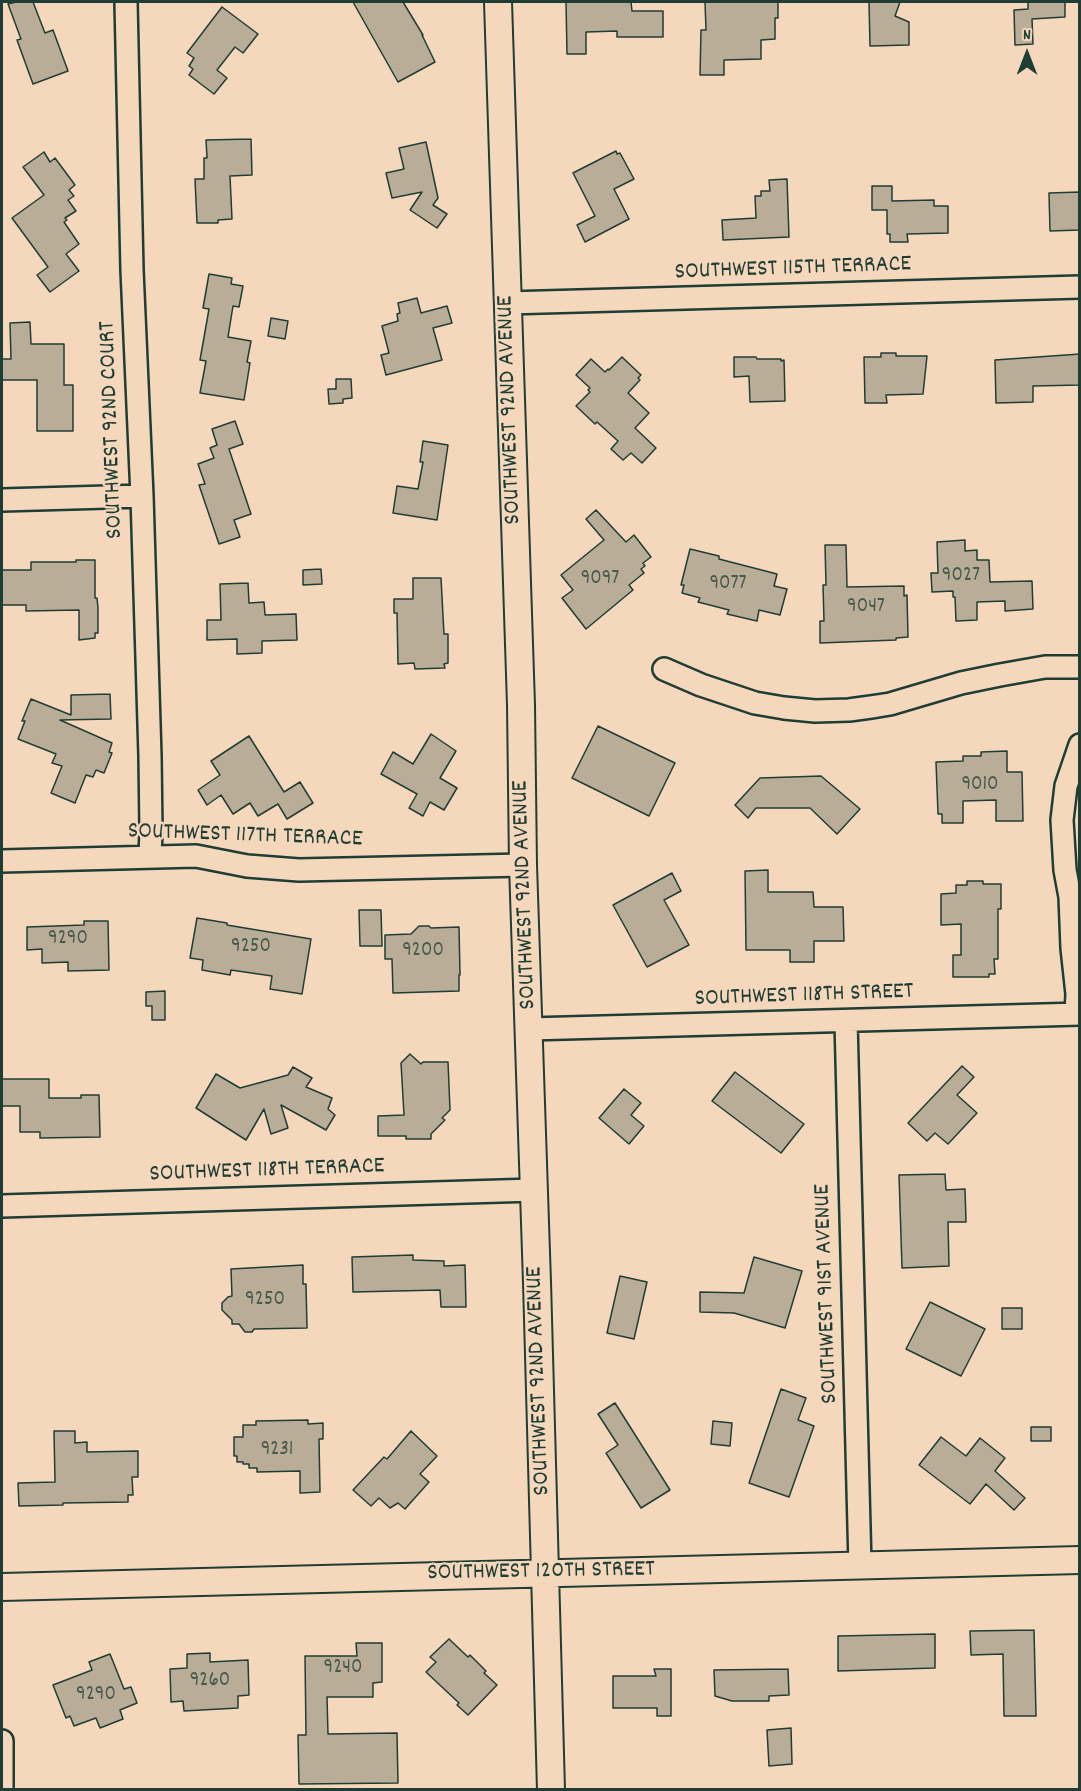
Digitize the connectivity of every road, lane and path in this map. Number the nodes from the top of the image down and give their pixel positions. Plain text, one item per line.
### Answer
1 (126, 2) edge
2 (498, 2) edge
3 (1080, 287) edge
4 (507, 303) junction
5 (142, 495) junction
6 (2, 500) edge
7 (1080, 667) edge
8 (664, 669) dead end
9 (1080, 745) edge
10 (150, 856) junction
11 (2, 861) edge
12 (523, 864) junction
13 (1075, 902) edge
14 (1078, 1014) edge
15 (846, 1021) junction
16 (529, 1029) junction
17 (534, 1190) junction
18 (2, 1206) edge
19 (1080, 1560) edge
20 (860, 1566) junction
21 (545, 1573) junction
22 (2, 1587) edge
23 (2, 1741) edge
24 (3, 1790) edge
25 (550, 1790) edge

1 - 5 street, SOUTHWEST 92ND COURT
2 - 4 street, SOUTHWEST 92ND AVENUE
3 - 4 street, SOUTHWEST 115TH TERRACE
4 - 12 street, SOUTHWEST 92ND AVENUE
5 - 6 street
5 - 10 street, SOUTHWEST 92ND COURT
7 - 8 street
9 - 13 street
10 - 11 street, SOUTHWEST 117TH TERRACE
10 - 12 street, SOUTHWEST 117TH TERRACE
12 - 16 street, SOUTHWEST 92ND AVENUE
13 - 14 street
14 - 15 street, SOUTHWEST 118TH STREET
15 - 16 street, SOUTHWEST 118TH STREET
15 - 20 street, SOUTHWEST 91ST AVENUE
16 - 17 street, SOUTHWEST 92ND AVENUE
17 - 18 street, SOUTHWEST 118TH TERRACE
17 - 21 street, SOUTHWEST 92ND AVENUE
19 - 20 street, SOUTHWEST 120TH STREET
20 - 21 street, SOUTHWEST 120TH STREET
21 - 22 street, SOUTHWEST 120TH STREET
21 - 25 street, SOUTHWEST 92ND AVENUE
23 - 24 street

